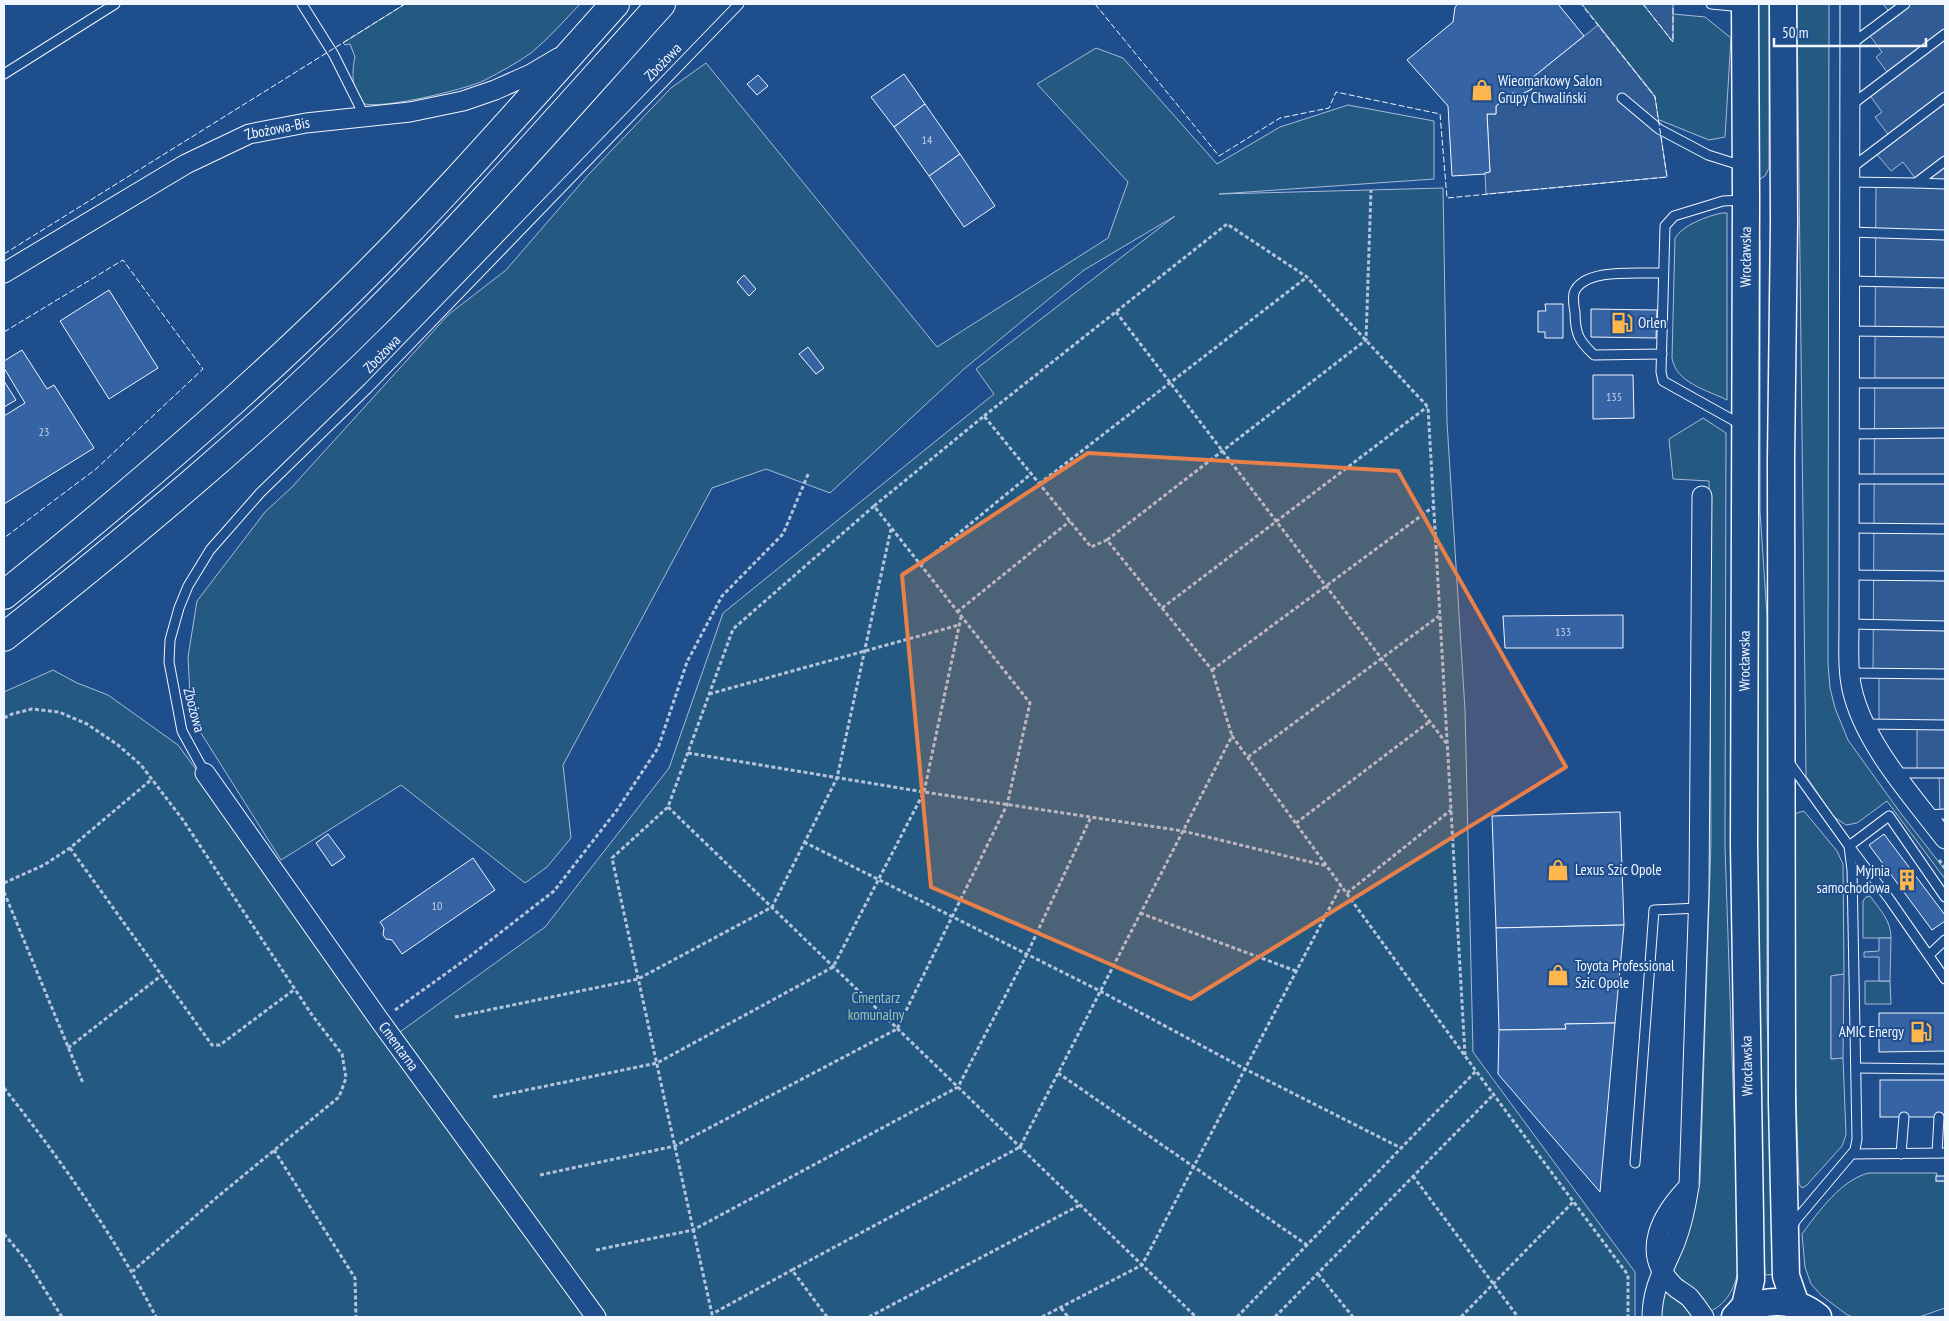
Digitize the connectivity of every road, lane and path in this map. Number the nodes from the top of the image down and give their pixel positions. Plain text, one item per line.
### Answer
1 (115, 4) edge
2 (302, 4) edge
3 (615, 4) edge
4 (661, 4) edge
5 (739, 4) edge
6 (1711, 4) edge
7 (1782, 4) edge
8 (1850, 4) edge
9 (1904, 4) edge
10 (1745, 5) edge
11 (1945, 34) edge
12 (1850, 45) junction
13 (574, 49) junction
14 (4, 74) edge
15 (1945, 97) edge
16 (1622, 98) dead end
17 (1850, 107) junction
18 (365, 117) junction
19 (1945, 161) edge
20 (1746, 167) junction
21 (1850, 176) junction
22 (1916, 183) junction
23 (1945, 184) edge
24 (1370, 190) dead end
25 (1746, 199) junction
26 (1849, 232) junction
27 (1945, 235) edge
28 (1784, 240) junction
29 (4, 273) edge
30 (1663, 273) junction
31 (1307, 277) junction
32 (1849, 281) junction
33 (1945, 283) edge
34 (1116, 312) junction
35 (1849, 331) junction
36 (1945, 332) edge
37 (1366, 340) junction
38 (1662, 354) junction
39 (1170, 383) junction
40 (1849, 383) junction
41 (1945, 383) edge
42 (1428, 406) junction
43 (984, 416) junction
44 (1745, 428) junction
45 (1945, 433) edge
46 (1849, 434) junction
47 (1222, 451) junction
48 (809, 472) dead end
49 (1031, 474) junction
50 (1849, 479) junction
51 (1945, 479) edge
52 (1039, 484) junction
53 (1702, 496) dead end
54 (874, 506) junction
55 (1433, 506) junction
56 (1070, 521) junction
57 (1276, 521) junction
58 (891, 528) junction
59 (1849, 528) junction
60 (1945, 529) edge
61 (1106, 540) junction
62 (920, 564) junction
63 (1849, 575) junction
64 (1945, 576) edge
65 (1325, 586) junction
66 (4, 594) edge
67 (1162, 608) junction
68 (957, 612) junction
69 (961, 616) junction
70 (1440, 616) junction
71 (1849, 624) junction
72 (959, 625) junction
73 (1945, 626) edge
74 (4, 637) edge
75 (864, 650) junction
76 (1381, 659) junction
77 (1212, 670) junction
78 (1850, 673) junction
79 (1945, 674) edge
80 (709, 694) junction
81 (4, 718) edge
82 (1430, 722) junction
83 (1865, 724) junction
84 (1945, 725) edge
85 (1232, 736) junction
86 (1447, 745) junction
87 (688, 752) junction
88 (1782, 753) junction
89 (1248, 757) junction
90 (1895, 773) junction
91 (1945, 773) edge
92 (205, 774) joint
93 (837, 778) junction
94 (152, 779) junction
95 (924, 792) junction
96 (1007, 805) junction
97 (668, 807) junction
98 (1451, 810) junction
99 (1945, 814) edge
100 (1926, 815) junction
101 (1091, 817) junction
102 (1296, 823) junction
103 (1183, 831) junction
104 (1945, 839) edge
105 (804, 842) junction
106 (1849, 846) junction
107 (70, 848) junction
108 (1327, 866) junction
109 (880, 880) junction
110 (4, 883) edge
111 (1341, 886) junction
112 (4, 892) edge
113 (1347, 893) junction
114 (1945, 897) edge
115 (772, 907) junction
116 (1699, 908) junction
117 (1140, 913) junction
118 (952, 917) junction
119 (1945, 940) edge
120 (1027, 954) junction
121 (1930, 955) junction
122 (834, 966) junction
123 (1296, 971) junction
124 (162, 975) junction
125 (638, 979) junction
126 (1945, 979) edge
127 (295, 989) junction
128 (1100, 992) junction
129 (456, 1017) dead end
130 (380, 1021) junction
131 (897, 1029) junction
132 (68, 1048) junction
133 (1465, 1056) junction
134 (657, 1063) junction
135 (1857, 1068) junction
136 (1245, 1069) junction
137 (1906, 1069) junction
138 (1942, 1069) edge
139 (1476, 1071) junction
140 (1058, 1073) junction
141 (1906, 1080) dead end
142 (1939, 1080) dead end
143 (83, 1083) dead end
144 (958, 1087) junction
145 (4, 1088) edge
146 (1494, 1094) junction
147 (493, 1097) dead end
148 (1904, 1117) dead end
149 (1939, 1117) dead end
150 (675, 1146) junction
151 (1020, 1146) junction
152 (1401, 1148) junction
153 (274, 1150) junction
154 (1941, 1153) edge
155 (1853, 1154) junction
156 (1901, 1154) junction
157 (1635, 1163) dead end
158 (1194, 1167) junction
159 (540, 1175) dead end
160 (1413, 1176) junction
161 (1574, 1202) junction
162 (1080, 1205) junction
163 (693, 1230) junction
164 (4, 1234) edge
165 (1785, 1238) junction
166 (1307, 1245) junction
167 (596, 1250) dead end
168 (1142, 1265) junction
169 (792, 1270) junction
170 (133, 1271) junction
171 (1661, 1271) junction
172 (1318, 1274) junction
173 (1494, 1284) junction
174 (1796, 1305) junction
175 (1061, 1308) junction
176 (1736, 1316) edge
177 (62, 1317) edge
178 (156, 1317) edge
179 (356, 1317) edge
180 (596, 1317) edge
181 (827, 1317) edge
182 (869, 1317) edge
183 (1042, 1317) edge
184 (1068, 1317) edge
185 (1196, 1317) edge
186 (1237, 1317) edge
187 (1275, 1317) edge
188 (1353, 1317) edge
189 (1461, 1317) edge
190 (1518, 1317) edge
191 (1628, 1317) edge
192 (1652, 1317) edge
193 (1704, 1317) edge
194 (1818, 1317) edge

1 - 14 lane
2 - 18 lane
3 - 13 main road
4 - 74 main road
5 - 92 lane, Zbożowa
6 - 10 lane
7 - 28 main road
8 - 12 street
9 - 12 lane
10 - 20 main road, Wrocławska
11 - 17 lane
12 - 17 street
13 - 18 street, Zbożowa-Bis
13 - 66 main road
15 - 21 lane
16 - 20 lane
17 - 21 street
18 - 29 street, Zbożowa-Bis
19 - 22 lane
20 - 25 main road, Wrocławska
21 - 22 lane
21 - 26 street
22 - 23 lane
24 - 37 path
25 - 28 main road
25 - 30 lane
25 - 44 main road, Wrocławska
26 - 27 lane
26 - 32 street
28 - 88 main road
30 - 38 lane
30 - 38 lane
31 - 34 path
31 - 37 path
31 - 39 path
32 - 33 lane
32 - 35 street
34 - 39 path
34 - 43 path
35 - 36 lane
35 - 40 street
37 - 42 path
37 - 47 path
38 - 44 lane
39 - 47 path
39 - 52 path
40 - 41 lane
40 - 46 street
42 - 55 path
42 - 57 path
43 - 49 path
43 - 54 path
44 - 176 main road, Wrocławska
45 - 46 lane
46 - 50 street
47 - 57 path
47 - 61 path
48 - 130 path
49 - 52 path
49 - 62 path
50 - 51 lane
50 - 59 street
52 - 56 path
53 - 116 street
54 - 58 path
54 - 80 path
55 - 65 path
55 - 70 path
56 - 61 path
56 - 68 path
57 - 65 path
57 - 67 path
58 - 62 path
58 - 75 path
59 - 60 lane
59 - 63 street
61 - 67 path
62 - 68 path
63 - 64 lane
63 - 71 street
65 - 76 path
65 - 77 path
67 - 77 path
68 - 69 path
69 - 72 path
69 - 96 path
70 - 76 path
70 - 86 path
71 - 73 lane
71 - 78 street
72 - 75 path
72 - 95 path
75 - 80 path
75 - 93 path
76 - 82 path
76 - 89 path
77 - 85 path
78 - 79 lane
78 - 83 street
80 - 87 path
81 - 94 path
82 - 86 path
82 - 102 path
83 - 84 lane
83 - 90 street
85 - 89 path
85 - 103 path
86 - 98 path
87 - 93 path
87 - 97 path
88 - 106 lane
88 - 165 main road
89 - 102 path
90 - 91 lane
90 - 100 street
92 - 130 street, Cmentarna
93 - 95 path
93 - 105 path
94 - 107 path
94 - 127 path
95 - 96 path
95 - 109 path
96 - 101 path
96 - 118 path
97 - 115 path
97 - 125 path
98 - 113 path
98 - 133 path
99 - 100 lane
100 - 104 street
101 - 103 path
101 - 120 path
102 - 108 path
103 - 108 path
103 - 117 path
105 - 109 path
105 - 115 path
106 - 114 lane
106 - 121 lane
106 - 135 lane
107 - 110 path
107 - 124 path
108 - 111 path
109 - 118 path
109 - 122 path
111 - 113 path
111 - 123 path
112 - 132 path
113 - 133 path
115 - 122 path
115 - 125 path
116 - 157 lane
116 - 171 street
117 - 123 path
117 - 128 path
118 - 120 path
118 - 131 path
119 - 121 lane
120 - 128 path
120 - 144 path
121 - 126 lane
122 - 131 path
122 - 134 path
123 - 136 path
124 - 127 path
124 - 132 path
125 - 129 path
125 - 134 path
127 - 153 path
128 - 136 path
128 - 140 path
130 - 180 street, Cmentarna
131 - 144 path
131 - 150 path
132 - 143 path
133 - 139 path
134 - 147 path
134 - 150 path
135 - 137 lane
135 - 155 lane
136 - 152 path
136 - 158 path
137 - 138 lane
137 - 141 lane
138 - 142 lane
139 - 146 path
139 - 152 path
140 - 151 path
140 - 158 path
144 - 151 path
144 - 163 path
145 - 170 path
146 - 160 path
146 - 161 path
148 - 156 lane
149 - 154 lane
150 - 159 path
150 - 163 path
151 - 162 path
151 - 169 path
152 - 166 path
153 - 170 path
153 - 179 path
154 - 156 lane
155 - 156 lane
155 - 165 lane
158 - 166 path
158 - 168 path
160 - 172 path
160 - 173 path
161 - 173 path
161 - 191 path
162 - 168 path
162 - 182 path
163 - 167 path
163 - 169 path
164 - 177 path
165 - 174 main road
166 - 186 path
168 - 175 path
168 - 185 path
169 - 181 path
170 - 178 path
171 - 192 street
171 - 193 street
172 - 187 path
172 - 188 path
173 - 189 path
173 - 190 path
174 - 176 main road
174 - 194 main road
175 - 183 path
175 - 184 path

